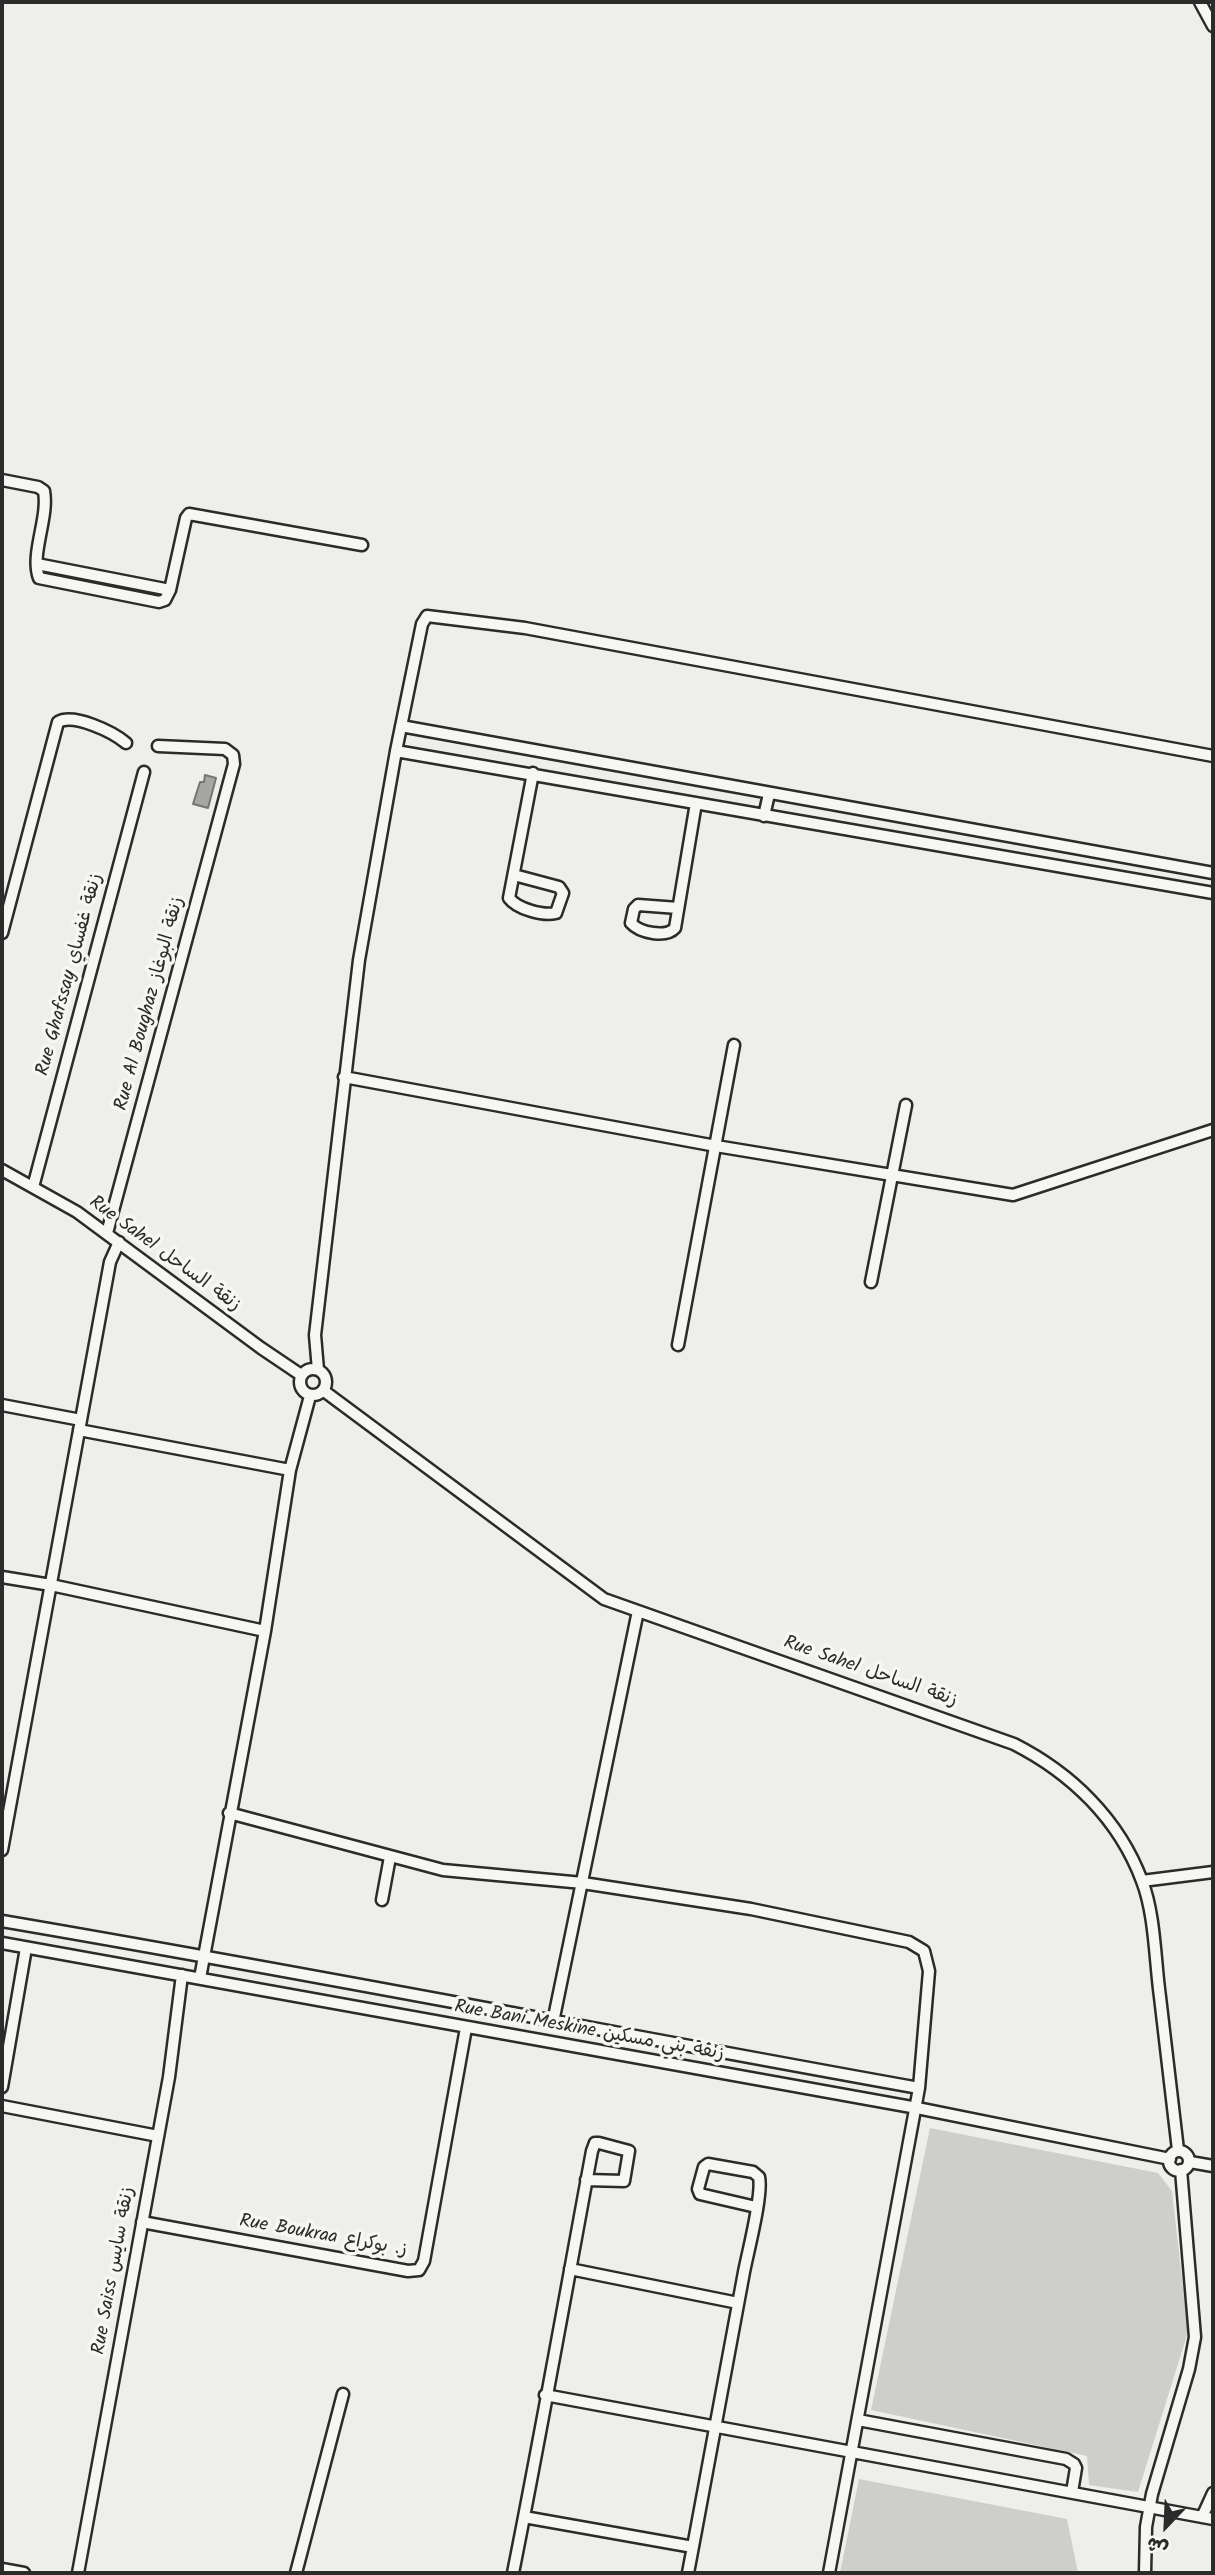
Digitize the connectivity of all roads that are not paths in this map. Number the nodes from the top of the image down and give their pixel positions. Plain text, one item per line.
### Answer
1 (1199, 2) edge
2 (1213, 26) edge
3 (2, 480) edge
4 (362, 545) dead end
5 (401, 726) junction
6 (126, 743) dead end
7 (158, 746) dead end
8 (396, 751) junction
9 (1213, 756) edge
10 (144, 772) dead end
11 (533, 774) junction
12 (769, 794) junction
13 (696, 803) junction
14 (764, 816) junction
15 (1213, 873) edge
16 (514, 875) junction
17 (1213, 893) edge
18 (678, 908) junction
19 (2, 933) edge
20 (734, 1045) dead end
21 (344, 1077) junction
22 (906, 1105) dead end
23 (1213, 1130) edge
24 (716, 1146) junction
25 (2, 1170) edge
26 (892, 1175) junction
27 (33, 1186) junction
28 (107, 1233) junction
29 (119, 1242) junction
30 (871, 1282) dead end
31 (678, 1346) dead end
32 (318, 1370) junction
33 (302, 1375) junction
34 (324, 1391) junction
35 (310, 1396) junction
36 (2, 1405) edge
37 (80, 1425) junction
38 (290, 1470) junction
39 (2, 1577) edge
40 (51, 1585) junction
41 (638, 1611) junction
42 (265, 1631) junction
43 (229, 1813) junction
44 (2, 1850) edge
45 (390, 1857) junction
46 (1213, 1872) edge
47 (1142, 1881) junction
48 (583, 1883) junction
49 (382, 1900) dead end
50 (2, 1921) edge
51 (2, 1943) edge
52 (26, 1948) junction
53 (204, 1955) junction
54 (182, 1975) junction
55 (200, 1978) junction
56 (553, 2022) junction
57 (466, 2028) junction
58 (2, 2087) edge
59 (919, 2088) junction
60 (2, 2106) edge
61 (917, 2108) junction
62 (158, 2136) junction
63 (1178, 2150) junction
64 (1170, 2159) junction
65 (1189, 2162) junction
66 (1213, 2166) edge
67 (1181, 2170) junction
68 (586, 2180) junction
69 (756, 2207) junction
70 (142, 2222) junction
71 (570, 2269) junction
72 (738, 2303) junction
73 (343, 2394) dead end
74 (545, 2395) junction
75 (858, 2420) junction
76 (717, 2426) junction
77 (851, 2452) junction
78 (1072, 2492) junction
79 (1213, 2493) edge
80 (1149, 2507) junction
81 (1202, 2516) junction
82 (524, 2517) junction
83 (1213, 2519) edge
84 (693, 2547) junction
85 (2, 2569) edge
86 (24, 2573) edge
87 (78, 2573) edge
88 (296, 2573) edge
89 (513, 2573) edge
90 (688, 2573) edge
91 (829, 2573) edge
92 (1145, 2573) edge

1 - 2 street
3 - 4 street
5 - 8 street
5 - 9 street
5 - 12 street
6 - 19 street
7 - 28 street, Rue Al Boughaz زنقة البوغاز
8 - 11 street
8 - 21 street
10 - 27 street, Rue Ghafssay زنقة غفساي
11 - 13 street
11 - 16 street
12 - 14 street
12 - 15 street
13 - 14 street
13 - 18 street
14 - 17 street
16 - 16 street
18 - 18 street
20 - 24 street
21 - 24 street
21 - 32 street
22 - 26 street
23 - 26 street
24 - 26 street
24 - 31 street
25 - 27 street, Rue Sahel زنقة الساحل
26 - 30 street
27 - 28 street, Rue Sahel زنقة الساحل
28 - 29 street, Rue Sahel زنقة الساحل
29 - 33 street, Rue Sahel زنقة الساحل
29 - 37 street
32 - 33 street
32 - 34 street
33 - 35 street
34 - 35 street
34 - 41 street, Rue Sahel زنقة الساحل
35 - 38 street
36 - 37 street
37 - 38 street
37 - 40 street
38 - 42 street
39 - 40 street
40 - 42 street
40 - 44 street
41 - 47 street, Rue Sahel زنقة الساحل
41 - 48 street
42 - 43 street
43 - 45 street
43 - 53 street
45 - 48 street
45 - 49 street
46 - 47 street
47 - 63 street, Rue Sahel زنقة الساحل
48 - 56 street
48 - 59 street
50 - 53 street
51 - 52 street, Rue Bani Meskine زنقة بني مسكين
52 - 54 street, Rue Bani Meskine زنقة بني مسكين
52 - 58 street
53 - 55 street
53 - 56 street
54 - 55 street, Rue Bani Meskine زنقة بني مسكين
54 - 62 street, Rue Saiss زنقة سايس
55 - 57 street, Rue Bani Meskine زنقة بني مسكين
56 - 59 street
57 - 61 street, Rue Bani Meskine زنقة بني مسكين
57 - 70 street, Rue Boukraa ز. بوكراع
59 - 61 street
60 - 62 street
61 - 64 street, Rue Bani Meskine زنقة بني مسكين
61 - 75 street
62 - 70 street, Rue Saiss زنقة سايس
63 - 64 street
63 - 65 street
64 - 67 street
65 - 66 street
65 - 67 street
67 - 80 street
68 - 68 street
68 - 71 street
69 - 69 street
69 - 72 street
70 - 87 street, Rue Saiss زنقة سايس
71 - 72 street
71 - 74 street
72 - 76 street
73 - 88 street
74 - 76 street
74 - 82 street
75 - 77 street
75 - 78 street
76 - 77 street
76 - 84 street
77 - 78 street
77 - 91 street
78 - 80 street
79 - 81 street
80 - 81 street
80 - 92 street
81 - 83 street
82 - 84 street
82 - 89 street
84 - 90 street
85 - 86 street

